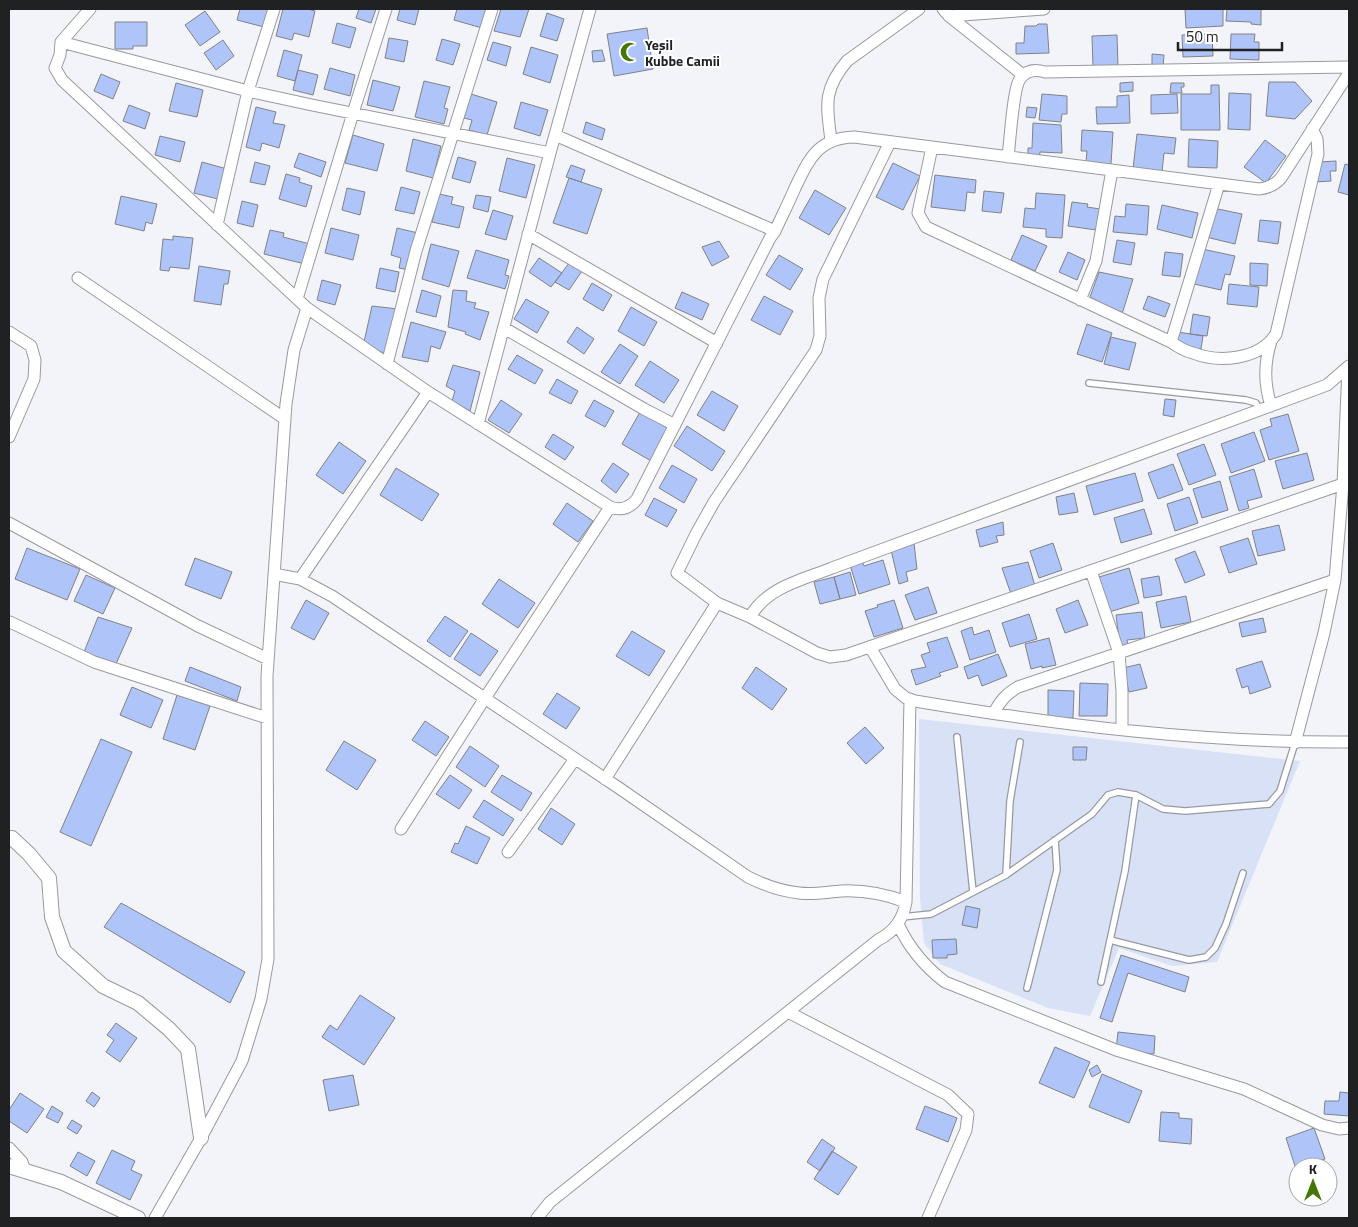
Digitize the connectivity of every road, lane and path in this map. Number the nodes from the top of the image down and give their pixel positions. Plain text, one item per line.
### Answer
1 (90, 9) edge
2 (274, 9) edge
3 (386, 9) edge
4 (492, 9) edge
5 (590, 9) edge
6 (919, 9) edge
7 (1044, 9) edge
8 (946, 13) edge
9 (61, 42) junction
10 (1349, 67) edge
11 (1349, 74) edge
12 (1023, 75) junction
13 (248, 91) junction
14 (353, 113) junction
15 (1312, 129) junction
16 (453, 133) junction
17 (555, 135) junction
18 (831, 141) junction
19 (890, 142) junction
20 (932, 147) junction
21 (550, 153) junction
22 (1008, 157) junction
23 (1112, 170) junction
24 (1219, 184) junction
25 (217, 225) junction
26 (775, 231) junction
27 (528, 234) junction
28 (78, 278) dead end
29 (297, 300) junction
30 (1080, 300) junction
31 (307, 308) junction
32 (504, 328) junction
33 (9, 332) edge
34 (1271, 341) junction
35 (1172, 342) junction
36 (717, 343) junction
37 (387, 364) junction
38 (1349, 367) edge
39 (1089, 383) dead end
40 (428, 392) junction
41 (1265, 408) junction
42 (285, 419) junction
43 (478, 424) junction
44 (675, 425) junction
45 (9, 437) edge
46 (1343, 484) junction
47 (610, 507) junction
48 (9, 523) edge
49 (1091, 571) junction
50 (274, 574) junction
51 (300, 579) junction
52 (1335, 580) junction
53 (717, 603) junction
54 (750, 617) junction
55 (10, 622) dead end
56 (870, 647) junction
57 (1119, 653) junction
58 (268, 659) junction
59 (485, 698) junction
60 (910, 699) junction
61 (994, 714) junction
62 (267, 718) junction
63 (1122, 729) junction
64 (956, 737) dead end
65 (1020, 742) dead end
66 (1349, 742) edge
67 (1295, 743) junction
68 (575, 758) junction
69 (605, 779) junction
70 (1136, 795) junction
71 (401, 829) dead end
72 (9, 838) edge
73 (1055, 840) junction
74 (508, 852) dead end
75 (1243, 873) dead end
76 (1006, 875) junction
77 (973, 892) junction
78 (906, 902) junction
79 (900, 921) junction
80 (1110, 940) junction
81 (1102, 982) dead end
82 (1027, 988) dead end
83 (788, 1012) junction
84 (1349, 1128) edge
85 (201, 1138) junction
86 (9, 1148) edge
87 (9, 1166) edge
88 (25, 1171) junction
89 (138, 1218) edge
90 (155, 1218) edge
91 (537, 1218) edge
92 (928, 1218) edge

1 - 9 street
2 - 13 street
3 - 14 street
4 - 16 street
5 - 17 street
6 - 18 street
7 - 8 street
8 - 12 street
9 - 13 street
9 - 25 street
10 - 12 street
11 - 15 street
12 - 22 street
13 - 14 street
13 - 25 street
14 - 16 street
14 - 29 street
15 - 24 street
15 - 34 street
16 - 21 street
16 - 37 street
17 - 21 street
17 - 26 street
18 - 19 street
18 - 26 street
19 - 20 street
19 - 53 street
20 - 22 street
20 - 30 street
21 - 27 street
22 - 23 street
23 - 24 street
23 - 30 street
24 - 35 street
25 - 29 street
26 - 36 street
27 - 32 street
27 - 36 street
28 - 42 street
29 - 31 street
30 - 35 street
31 - 37 street
31 - 42 street
32 - 43 street
32 - 44 street
33 - 45 street
34 - 35 street
34 - 41 street
36 - 44 street
37 - 40 street
38 - 41 street
38 - 46 street
39 - 41 lane
40 - 43 street
40 - 51 street
41 - 54 street
42 - 50 street
43 - 47 street
44 - 47 street
46 - 49 street
46 - 52 street
47 - 59 street
48 - 58 street
49 - 56 street
49 - 57 street
50 - 51 street
50 - 58 street
51 - 59 street
52 - 57 street
52 - 67 street
53 - 54 street
53 - 69 street
54 - 56 street
55 - 62 street
56 - 60 street
57 - 61 street
57 - 63 street
58 - 62 street
59 - 68 street
59 - 71 street
60 - 61 street
60 - 78 street
61 - 63 street
62 - 85 street
63 - 67 street
64 - 77 lane
65 - 76 lane
66 - 67 street
67 - 70 lane
68 - 69 street
68 - 74 street
69 - 78 street
70 - 73 lane
70 - 80 lane
72 - 85 street
73 - 76 lane
73 - 82 lane
75 - 80 lane
76 - 77 lane
77 - 79 lane
78 - 79 street
79 - 83 street
79 - 84 street
80 - 81 lane
83 - 91 street
83 - 92 street
85 - 90 street
86 - 88 street
87 - 88 street
88 - 89 street

